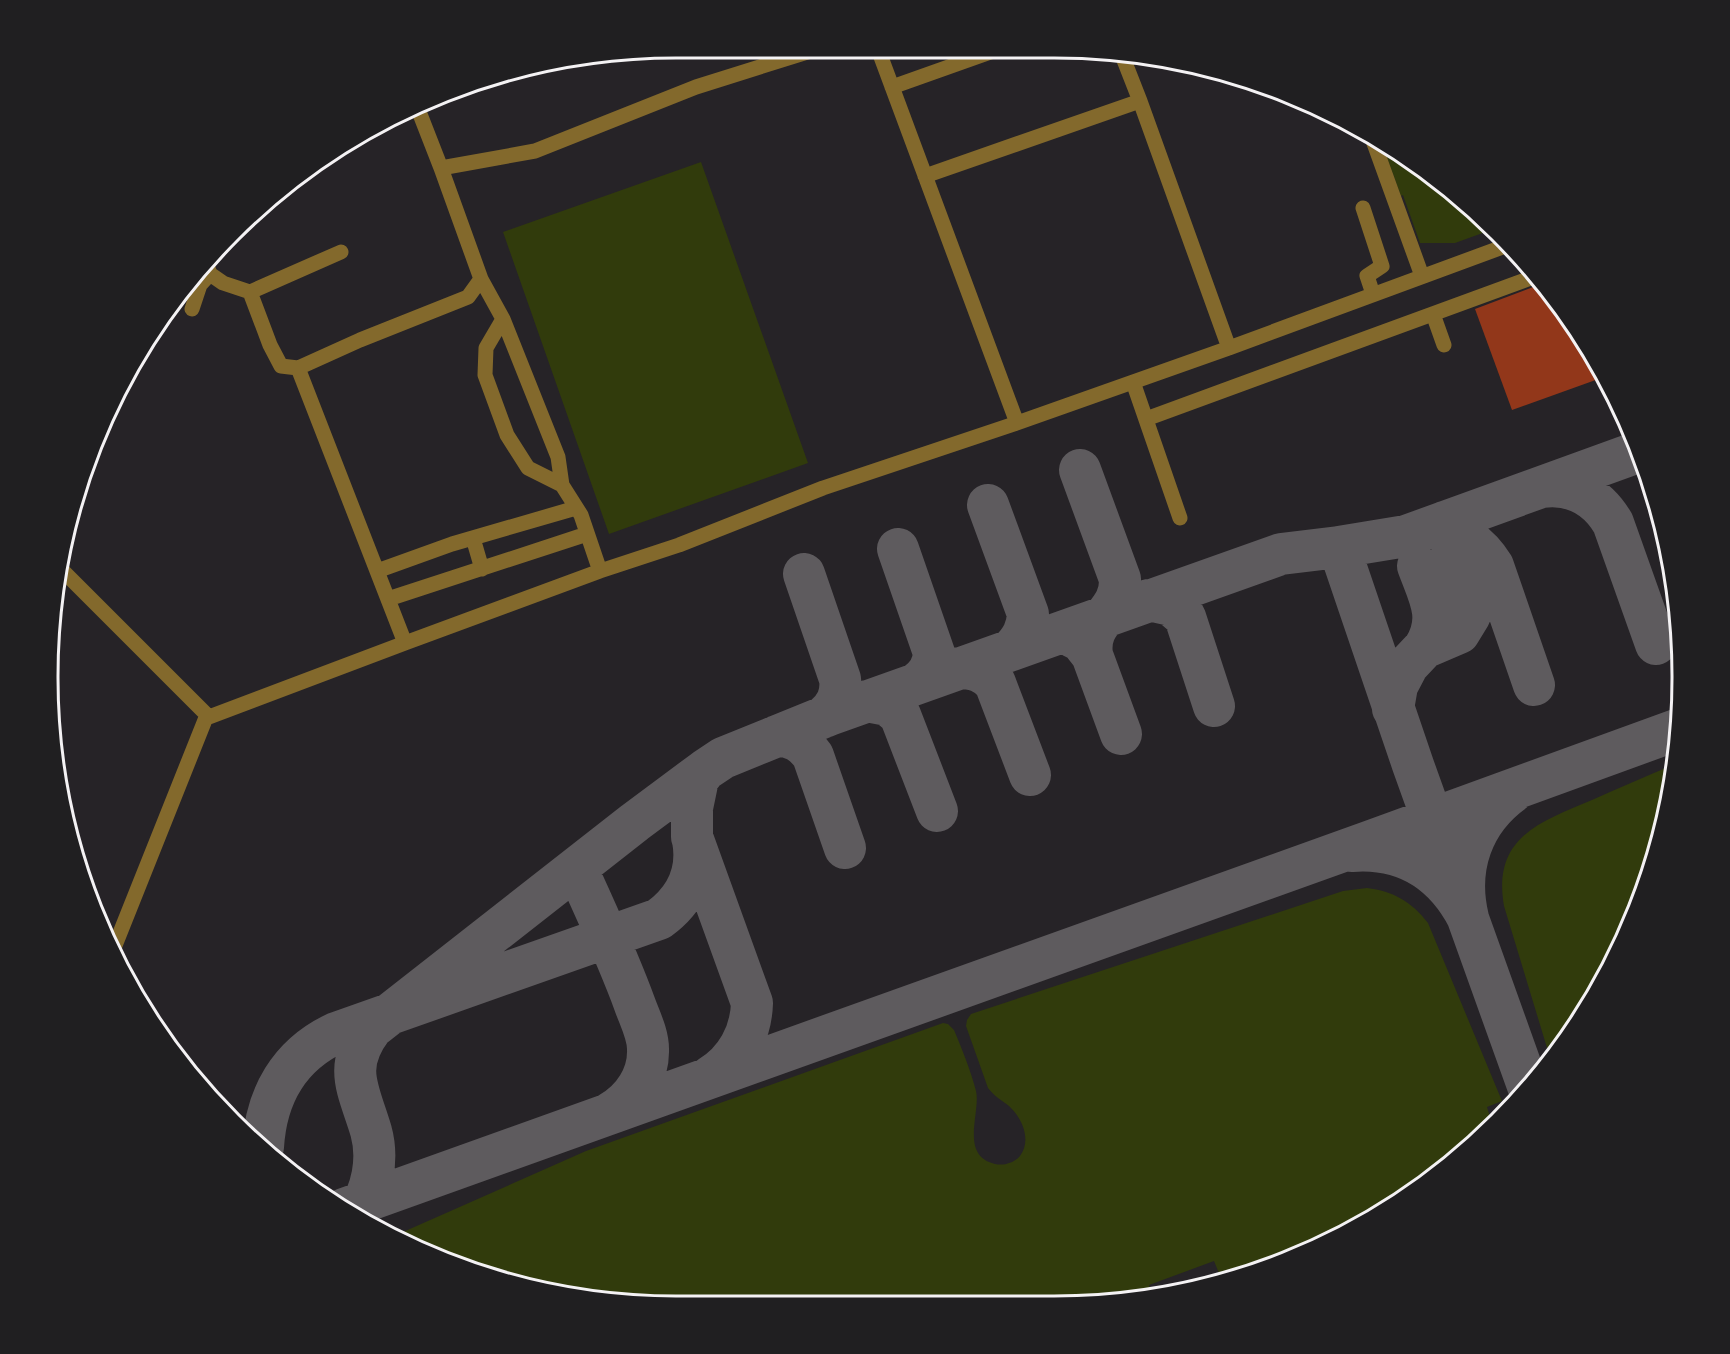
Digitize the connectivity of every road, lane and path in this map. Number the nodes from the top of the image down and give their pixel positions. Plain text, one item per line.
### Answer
1 (788, 58) edge
2 (881, 58) edge
3 (974, 58) edge
4 (1125, 63) edge
5 (892, 87) junction
6 (1140, 101) junction
7 (420, 115) edge
8 (1376, 150) edge
9 (441, 168) junction
10 (925, 176) junction
11 (1364, 208) dead end
12 (1498, 249) edge
13 (341, 252) dead end
14 (210, 271) edge
15 (1422, 276) junction
16 (204, 279) edge
17 (481, 279) junction
18 (1527, 279) edge
19 (250, 291) junction
20 (1373, 294) junction
21 (192, 309) dead end
22 (1433, 314) junction
23 (504, 319) junction
24 (1444, 345) dead end
25 (1229, 348) junction
26 (298, 369) junction
27 (1133, 382) junction
28 (1146, 419) junction
29 (1017, 423) junction
30 (562, 485) junction
31 (576, 508) junction
32 (1180, 518) dead end
33 (587, 534) junction
34 (473, 538) junction
35 (482, 569) junction
36 (600, 571) junction
37 (377, 572) junction
38 (67, 575) edge
39 (388, 599) junction
40 (405, 643) junction
41 (207, 715) junction
42 (117, 940) edge

1 - 9 lane
2 - 5 lane
3 - 5 lane
4 - 6 lane
5 - 10 lane
6 - 10 lane
6 - 25 lane
7 - 9 lane
8 - 15 lane
9 - 17 lane
10 - 29 lane
11 - 20 lane
12 - 15 lane
13 - 19 lane
14 - 19 lane
15 - 20 lane
16 - 21 lane
17 - 23 lane
17 - 26 lane
18 - 22 lane
19 - 26 lane
20 - 25 lane
22 - 24 lane
22 - 28 lane
23 - 30 lane
23 - 30 lane
25 - 27 lane
26 - 37 lane
27 - 28 lane
27 - 29 lane
28 - 32 lane
29 - 36 lane
30 - 31 lane
31 - 33 lane
31 - 34 lane
33 - 35 lane
33 - 36 lane
34 - 35 lane
34 - 37 lane
35 - 39 lane
36 - 40 lane
37 - 39 lane
38 - 41 lane
39 - 40 lane
40 - 41 lane
41 - 42 lane

